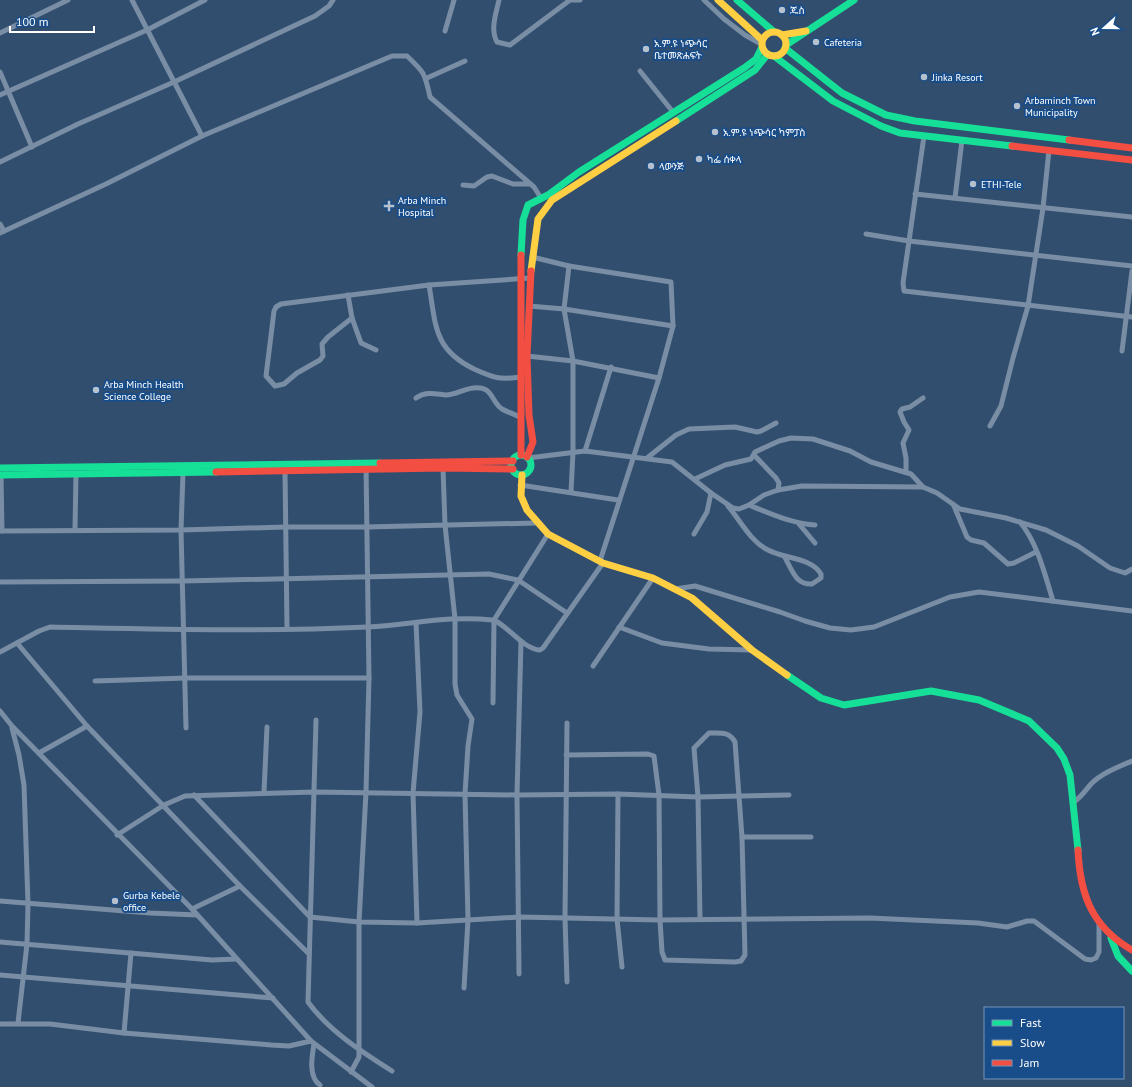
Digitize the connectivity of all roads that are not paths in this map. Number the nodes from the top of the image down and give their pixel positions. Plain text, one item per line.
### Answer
1 (68, 0) edge
2 (132, 0) edge
3 (205, 0) edge
4 (333, 0) edge
5 (454, 0) edge
6 (500, 0) edge
7 (571, 0) edge
8 (580, 0) edge
9 (704, 0) edge
10 (718, 0) edge
11 (737, 0) edge
12 (854, 0) edge
13 (147, 30) junction
14 (810, 30) junction
15 (445, 31) dead end
16 (773, 31) junction
17 (0, 33) edge
18 (782, 35) junction
19 (762, 43) junction
20 (786, 47) junction
21 (771, 56) junction
22 (465, 61) dead end
23 (640, 71) dead end
24 (0, 72) edge
25 (427, 78) junction
26 (174, 82) junction
27 (8, 91) junction
28 (0, 95) edge
29 (673, 112) junction
30 (986, 130) junction
31 (202, 136) junction
32 (924, 136) junction
33 (962, 140) junction
34 (985, 142) junction
35 (32, 147) junction
36 (1132, 148) edge
37 (1049, 150) junction
38 (1132, 160) edge
39 (0, 162) edge
40 (529, 184) junction
41 (463, 185) dead end
42 (915, 194) junction
43 (540, 198) junction
44 (955, 198) junction
45 (1043, 208) junction
46 (1132, 217) edge
47 (0, 224) edge
48 (2, 232) edge
49 (866, 234) dead end
50 (909, 241) junction
51 (1036, 256) junction
52 (532, 257) junction
53 (569, 266) junction
54 (1132, 266) edge
55 (1132, 270) edge
56 (520, 278) junction
57 (530, 278) junction
58 (429, 285) junction
59 (348, 295) junction
60 (529, 306) junction
61 (1028, 306) junction
62 (564, 309) junction
63 (1126, 316) junction
64 (1132, 317) edge
65 (352, 318) junction
66 (673, 326) junction
67 (376, 350) dead end
68 (1122, 351) dead end
69 (527, 356) junction
70 (573, 361) junction
71 (611, 367) junction
72 (521, 377) junction
73 (659, 378) junction
74 (416, 398) dead end
75 (923, 398) dead end
76 (521, 418) junction
77 (776, 423) dead end
78 (990, 426) dead end
79 (585, 451) junction
80 (573, 452) junction
81 (754, 456) junction
82 (526, 457) junction
83 (634, 457) junction
84 (647, 458) junction
85 (512, 461) junction
86 (366, 466) junction
87 (443, 468) junction
88 (512, 469) junction
89 (285, 471) junction
90 (183, 472) junction
91 (906, 472) junction
92 (0, 473) edge
93 (76, 474) junction
94 (522, 475) junction
95 (695, 479) junction
96 (520, 485) junction
97 (923, 487) junction
98 (778, 490) junction
99 (570, 492) junction
100 (711, 493) junction
101 (618, 500) junction
102 (724, 501) junction
103 (749, 506) junction
104 (953, 506) junction
105 (1020, 522) junction
106 (536, 523) junction
107 (798, 524) junction
108 (445, 525) junction
109 (815, 526) dead end
110 (285, 527) junction
111 (366, 527) junction
112 (75, 529) junction
113 (181, 530) junction
114 (1, 531) edge
115 (548, 534) junction
116 (694, 534) dead end
117 (815, 543) dead end
118 (1036, 552) junction
119 (784, 556) junction
120 (601, 562) junction
121 (1132, 570) edge
122 (450, 575) junction
123 (367, 577) junction
124 (653, 578) junction
125 (286, 579) junction
126 (518, 580) junction
127 (183, 581) junction
128 (0, 582) edge
129 (675, 589) junction
130 (1052, 601) junction
131 (1132, 611) edge
132 (567, 613) junction
133 (455, 619) junction
134 (494, 620) junction
135 (416, 623) junction
136 (368, 627) junction
137 (619, 627) junction
138 (287, 628) junction
139 (185, 629) junction
140 (521, 641) junction
141 (17, 643) junction
142 (752, 650) junction
143 (0, 652) edge
144 (593, 666) dead end
145 (186, 678) junction
146 (369, 678) junction
147 (95, 681) dead end
148 (493, 703) dead end
149 (0, 711) edge
150 (316, 720) dead end
151 (567, 723) dead end
152 (12, 726) junction
153 (87, 726) junction
154 (267, 727) dead end
155 (186, 728) dead end
156 (38, 752) junction
157 (566, 755) junction
158 (1132, 761) edge
159 (264, 792) junction
160 (314, 792) junction
161 (366, 792) junction
162 (413, 793) junction
163 (465, 794) junction
164 (618, 794) junction
165 (194, 795) junction
166 (517, 795) junction
167 (567, 795) junction
168 (659, 795) junction
169 (740, 795) junction
170 (789, 795) dead end
171 (698, 797) junction
172 (1074, 802) junction
173 (164, 805) junction
174 (117, 835) junction
175 (742, 837) junction
176 (811, 837) dead end
177 (240, 886) junction
178 (0, 901) edge
179 (28, 904) junction
180 (192, 909) junction
181 (197, 915) junction
182 (310, 917) junction
183 (519, 917) junction
184 (565, 918) junction
185 (700, 919) junction
186 (468, 920) junction
187 (617, 920) junction
188 (660, 920) junction
189 (744, 920) junction
190 (359, 922) junction
191 (417, 923) junction
192 (1099, 924) junction
193 (1110, 936) junction
194 (0, 942) edge
195 (27, 944) junction
196 (1132, 950) edge
197 (131, 953) junction
198 (308, 953) junction
199 (237, 959) junction
200 (622, 967) dead end
201 (1132, 971) edge
202 (519, 974) dead end
203 (0, 975) edge
204 (24, 977) junction
205 (567, 982) dead end
206 (129, 986) junction
207 (464, 988) dead end
208 (273, 998) junction
209 (18, 1023) junction
210 (0, 1024) edge
211 (124, 1033) junction
212 (313, 1042) junction
213 (359, 1050) junction
214 (392, 1071) dead end
215 (351, 1072) junction
216 (320, 1085) dead end
217 (372, 1087) edge

1 - 17 street
2 - 13 street
3 - 13 street
4 - 26 street
5 - 15 street
6 - 7 street
7 - 8 street
9 - 19 street
10 - 19 main road
11 - 16 main road
12 - 14 main road
13 - 26 street
13 - 27 street
14 - 18 main road
14 - 20 main road
16 - 18 main road
16 - 19 main road
18 - 20 main road
19 - 21 main road
19 - 29 main road
20 - 21 main road
20 - 30 main road
21 - 32 main road
21 - 52 main road
22 - 25 street
23 - 29 street
24 - 27 street
25 - 31 street
25 - 40 street
26 - 31 street
26 - 35 street
27 - 28 street
27 - 35 street
29 - 43 main road
30 - 34 main road
30 - 36 main road
31 - 48 street
32 - 33 main road
32 - 42 street
33 - 34 main road
33 - 44 street
34 - 37 main road
35 - 39 street
37 - 38 main road
37 - 45 street
40 - 41 street
40 - 43 street
42 - 44 street
42 - 50 street
43 - 56 main road
44 - 45 street
45 - 46 street
45 - 51 street
47 - 48 street
49 - 50 street
50 - 51 street
50 - 61 street
51 - 54 street
51 - 61 street
52 - 53 street
52 - 57 main road
53 - 62 street
53 - 66 street
55 - 63 street
56 - 57 street
56 - 58 street
56 - 72 main road
57 - 60 main road
58 - 59 street
58 - 72 street
59 - 65 street
59 - 65 street
60 - 62 street
60 - 69 main road
61 - 63 street
61 - 78 street
62 - 66 street
62 - 70 street
63 - 64 street
63 - 68 street
65 - 67 street
66 - 73 street
69 - 70 street
69 - 82 main road
70 - 71 street
70 - 80 street
71 - 73 street
71 - 79 street
72 - 76 main road
73 - 83 street
74 - 76 street
75 - 91 street
76 - 82 main road
77 - 84 street
79 - 80 street
79 - 83 street
80 - 82 street
80 - 99 street
81 - 91 street
81 - 95 street
81 - 98 street
82 - 85 main road
82 - 94 main road
83 - 84 street
83 - 101 street
84 - 95 street
85 - 86 main road
85 - 88 main road
86 - 87 main road
86 - 89 main road
86 - 92 main road
86 - 111 street
87 - 88 main road
87 - 108 street
88 - 94 main road
89 - 90 main road
89 - 110 street
90 - 93 main road
90 - 113 street
91 - 97 street
92 - 93 main road
92 - 114 street
93 - 112 street
94 - 96 main road
95 - 100 street
96 - 99 street
96 - 106 main road
97 - 98 street
97 - 104 street
98 - 103 street
99 - 101 street
100 - 102 street
100 - 116 street
101 - 120 street
102 - 103 street
102 - 119 street
103 - 107 street
104 - 105 street
104 - 118 street
105 - 118 street
105 - 121 street
106 - 108 street
106 - 115 main road
107 - 109 street
107 - 117 street
108 - 111 street
108 - 122 street
110 - 111 street
110 - 113 street
110 - 125 street
111 - 123 street
112 - 113 street
112 - 114 street
113 - 127 street
115 - 120 main road
115 - 126 street
118 - 130 street
119 - 119 street
120 - 124 main road
120 - 132 street
122 - 123 street
122 - 126 street
122 - 133 street
123 - 125 street
123 - 136 street
124 - 129 main road
124 - 137 street
125 - 127 street
125 - 138 street
126 - 132 street
126 - 134 street
127 - 128 street
127 - 139 street
129 - 130 street
129 - 142 main road
130 - 131 street
132 - 140 street
133 - 134 street
133 - 135 street
133 - 163 street
134 - 140 street
134 - 148 street
135 - 136 street
135 - 162 street
136 - 138 street
136 - 146 street
137 - 142 street
137 - 144 street
138 - 139 street
139 - 141 street
139 - 145 street
140 - 166 street
141 - 143 street
141 - 153 street
142 - 172 main road
145 - 146 street
145 - 147 street
145 - 155 street
146 - 161 street
149 - 152 street
150 - 160 street
151 - 157 street
152 - 156 street
152 - 179 street
153 - 156 street
153 - 173 street
154 - 159 street
156 - 174 street
157 - 167 street
157 - 168 street
158 - 172 street
159 - 160 street
159 - 165 street
160 - 161 street
160 - 182 street
161 - 162 street
161 - 190 street
162 - 163 street
162 - 191 street
163 - 166 street
163 - 186 street
164 - 167 street
164 - 168 street
164 - 187 street
165 - 173 street
165 - 182 street
166 - 167 street
166 - 183 street
167 - 184 street
168 - 171 street
168 - 188 street
169 - 170 street
169 - 171 street
169 - 171 street
169 - 175 street
171 - 185 street
172 - 192 main road
173 - 174 street
173 - 177 street
174 - 180 street
175 - 176 street
175 - 189 street
177 - 180 street
177 - 198 street
178 - 179 street
179 - 181 street
179 - 195 street
180 - 181 street
181 - 199 street
182 - 190 street
182 - 198 street
183 - 184 street
183 - 186 street
183 - 202 street
184 - 187 street
184 - 205 street
185 - 188 street
185 - 189 street
186 - 191 street
186 - 207 street
187 - 188 street
187 - 200 street
188 - 189 street
189 - 192 street
190 - 191 street
190 - 213 street
192 - 193 main road
193 - 196 main road
193 - 201 main road
194 - 195 street
195 - 197 street
195 - 204 street
197 - 199 street
197 - 206 street
198 - 213 street
199 - 208 street
203 - 204 street
204 - 206 street
204 - 209 street
206 - 208 street
206 - 211 street
208 - 212 street
209 - 210 street
209 - 211 street
211 - 212 street
212 - 215 street
212 - 216 street
213 - 214 street
213 - 215 street
215 - 217 street

